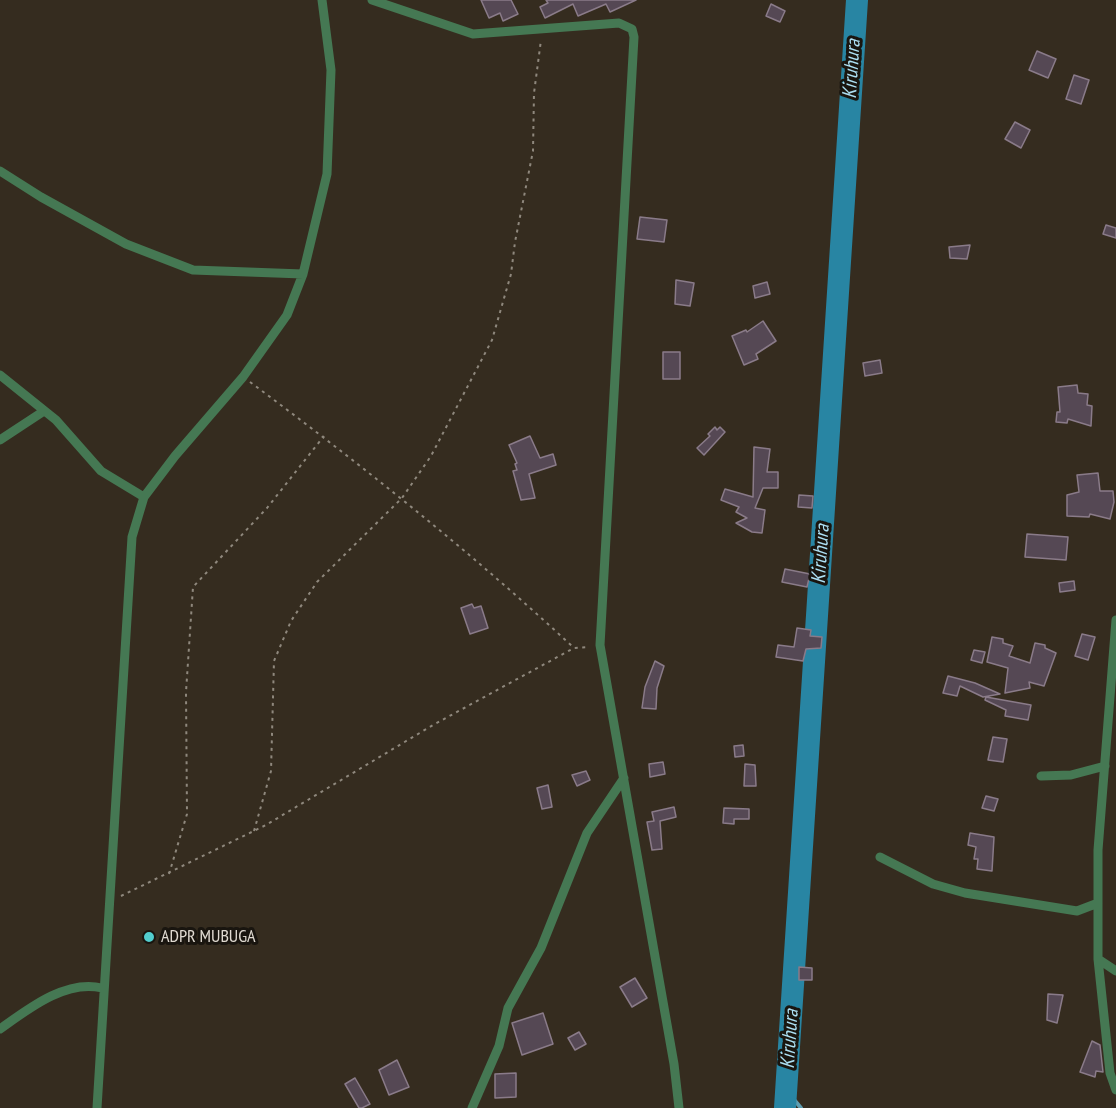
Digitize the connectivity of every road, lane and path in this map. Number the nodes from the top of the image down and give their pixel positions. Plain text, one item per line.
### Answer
1 (322, 0) edge
2 (372, 0) edge
3 (542, 29) junction
4 (0, 171) edge
5 (303, 274) junction
6 (0, 375) edge
7 (243, 377) junction
8 (44, 411) junction
9 (324, 436) junction
10 (0, 440) edge
11 (144, 497) junction
12 (402, 498) junction
13 (1116, 620) edge
14 (600, 645) junction
15 (574, 648) junction
16 (1116, 761) edge
17 (1105, 762) junction
18 (1041, 776) dead end
19 (624, 778) junction
20 (254, 831) junction
21 (880, 857) dead end
22 (169, 874) junction
23 (108, 902) junction
24 (1098, 903) junction
25 (1098, 959) junction
26 (1116, 971) edge
27 (102, 988) junction
28 (0, 1029) edge
29 (1116, 1090) edge
30 (97, 1108) edge
31 (472, 1108) edge
32 (679, 1108) edge

1 - 5 street
2 - 3 street
3 - 12 path
3 - 14 street
4 - 5 street
5 - 7 street
6 - 8 street
7 - 9 path
7 - 11 street
8 - 10 street
8 - 11 street
9 - 12 path
9 - 22 path
11 - 23 street
12 - 15 path
12 - 20 path
13 - 17 street
14 - 15 path
14 - 19 street
15 - 20 path
16 - 17 street
17 - 18 street
17 - 24 street
19 - 31 street
19 - 32 street
20 - 22 path
21 - 24 street
22 - 23 path
23 - 27 street
24 - 25 street
25 - 26 street
25 - 29 street
27 - 28 street
27 - 30 street

